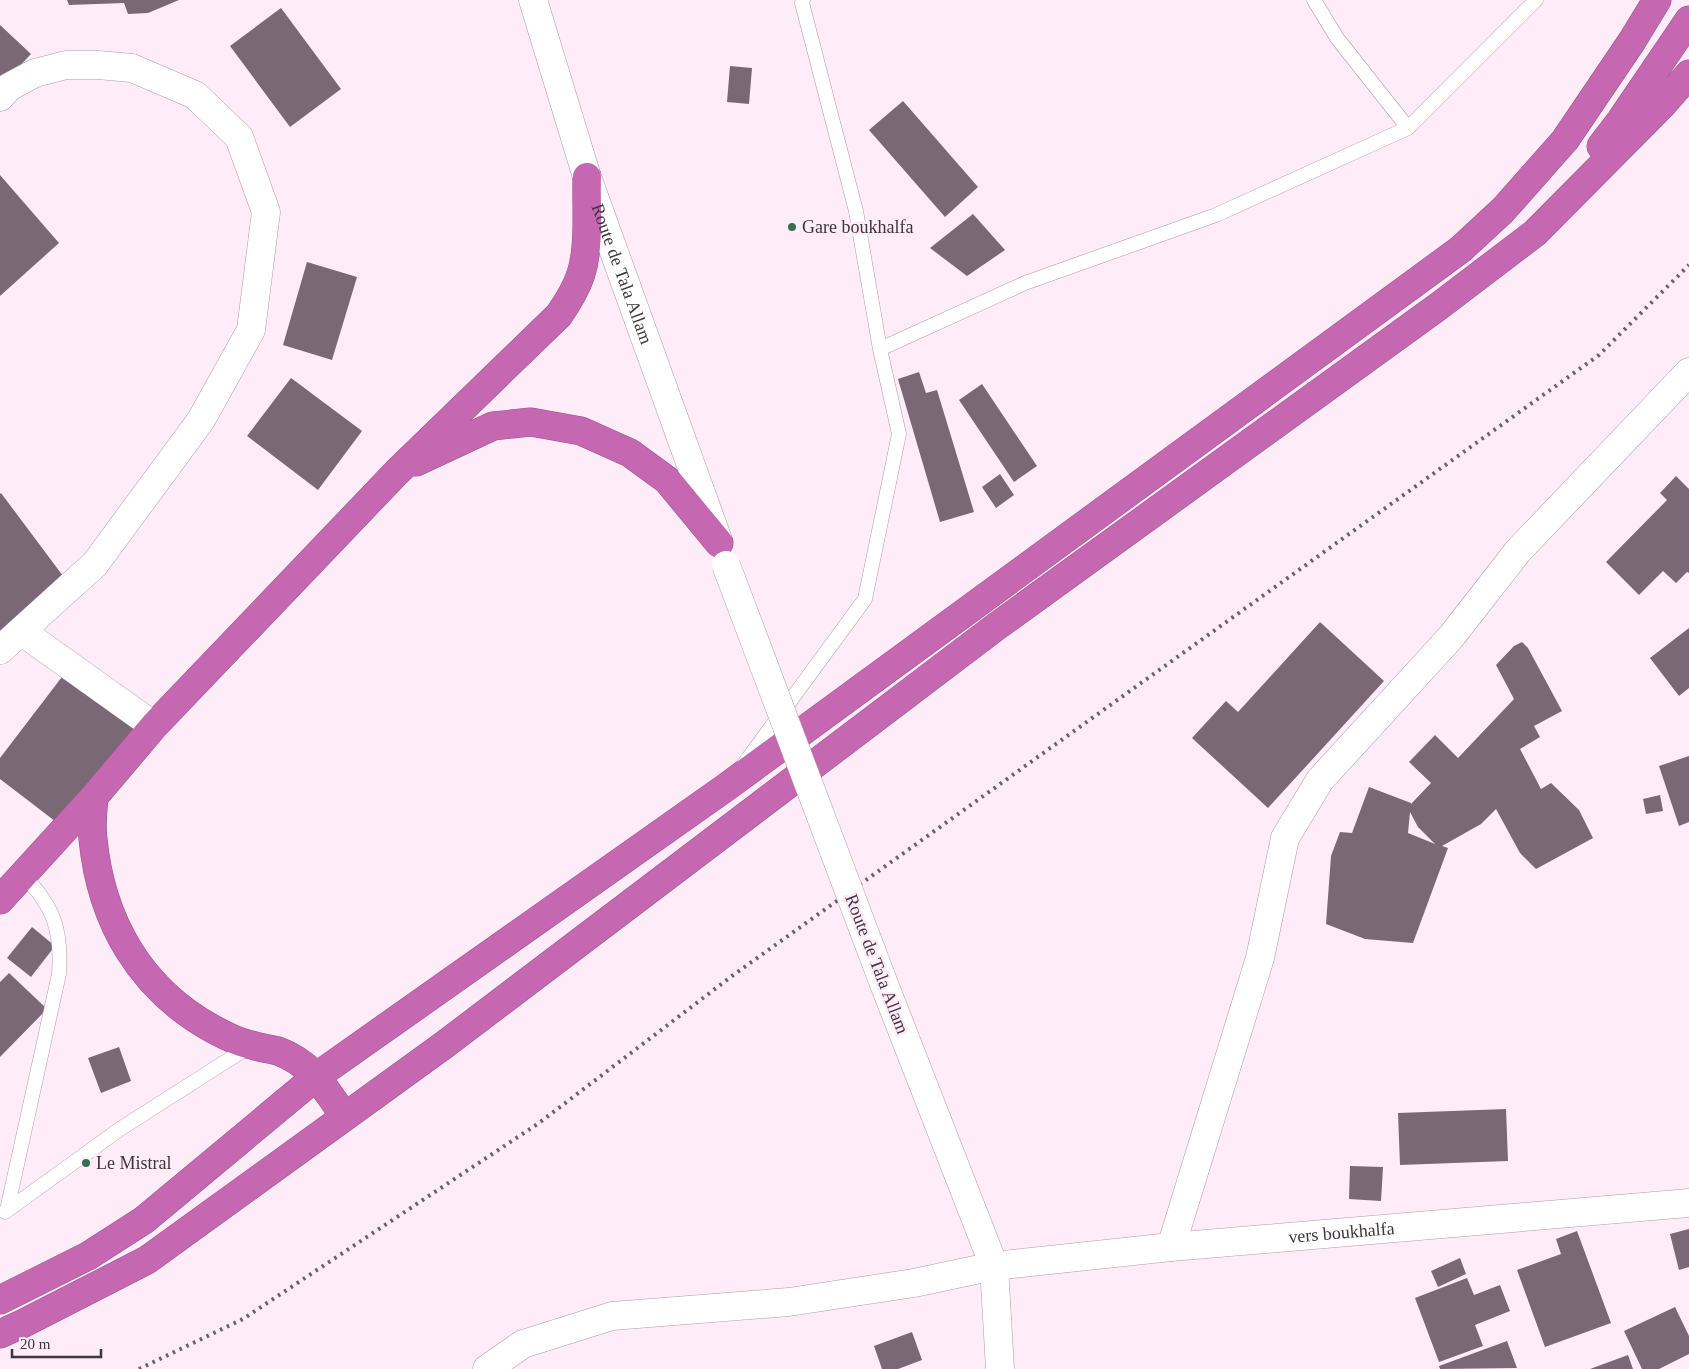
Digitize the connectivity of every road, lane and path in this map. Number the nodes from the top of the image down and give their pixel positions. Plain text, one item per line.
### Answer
1 (533, 0) edge
2 (803, 0) edge
3 (1314, 0) edge
4 (1536, 0) edge
5 (1657, 0) edge
6 (1689, 20) edge
7 (1689, 74) edge
8 (0, 97) edge
9 (1408, 128) junction
10 (587, 177) junction
11 (1535, 232) junction
12 (880, 349) junction
13 (1689, 372) edge
14 (397, 472) junction
15 (722, 554) junction
16 (21, 631) junction
17 (0, 650) edge
18 (154, 726) junction
19 (725, 788) junction
20 (94, 797) junction
21 (22, 874) junction
22 (0, 900) edge
23 (250, 1045) junction
24 (317, 1076) junction
25 (344, 1116) junction
26 (1689, 1202) edge
27 (3, 1212) edge
28 (1171, 1247) junction
29 (994, 1266) junction
30 (0, 1300) edge
31 (0, 1334) edge
32 (487, 1369) edge
33 (1000, 1369) edge

1 - 10 street, Route de Tala Allam
2 - 12 lane
3 - 9 lane
4 - 9 lane
5 - 19 highway
6 - 11 highway
7 - 11 highway
8 - 16 street
9 - 12 lane
10 - 14 highway
10 - 15 street, Route de Tala Allam
11 - 25 highway
12 - 19 lane
13 - 28 street
14 - 15 highway
14 - 18 highway
15 - 29 street, Route de Tala Allam, bridge
16 - 17 street
16 - 18 street
18 - 20 highway
19 - 24 highway
20 - 21 highway
20 - 23 highway
21 - 22 highway
21 - 27 lane
23 - 24 highway
23 - 27 lane
24 - 25 highway
24 - 30 highway
25 - 31 highway
26 - 28 street, vers boukhalfa
28 - 29 street, vers boukhalfa
29 - 32 street, vers boukhalfa
29 - 33 street, Route de Tala Allam

